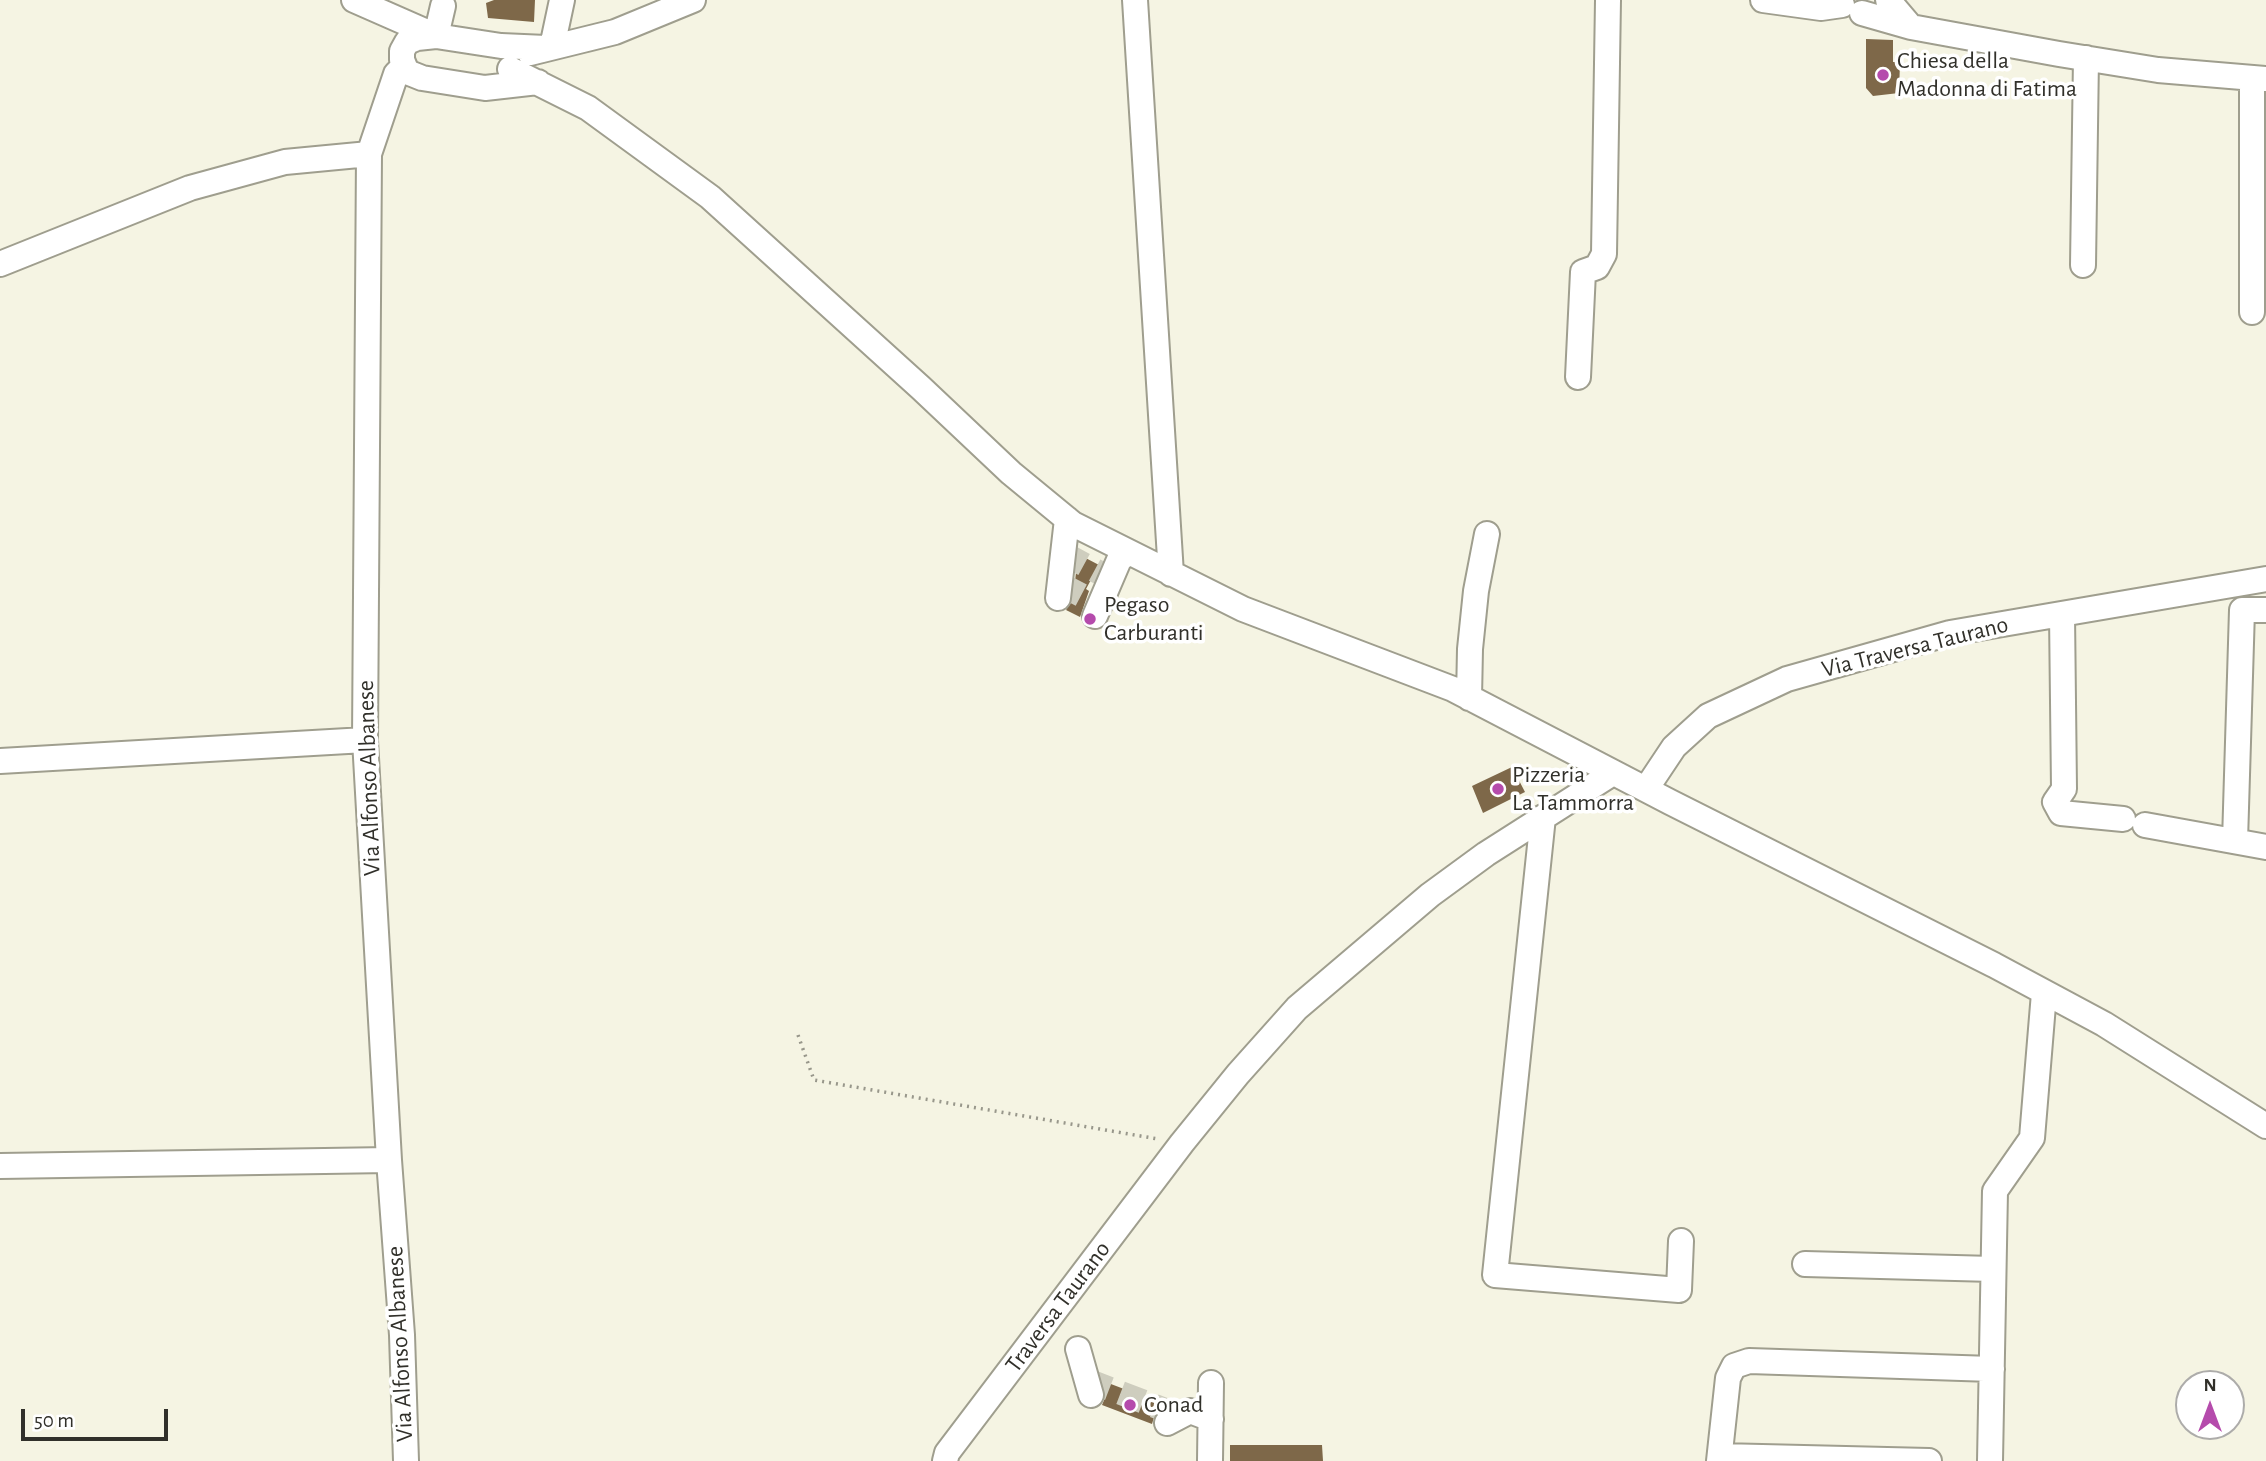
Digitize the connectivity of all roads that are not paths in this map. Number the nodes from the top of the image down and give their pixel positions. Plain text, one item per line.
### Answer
1 (562, 0) edge
2 (693, 0) edge
3 (1135, 0) edge
4 (1608, 0) edge
5 (1763, 0) edge
6 (1888, 0) edge
7 (360, 3) edge
8 (1856, 5) edge
9 (443, 6) dead end
10 (1910, 27) junction
11 (436, 36) junction
12 (549, 48) junction
13 (2086, 58) junction
14 (409, 65) junction
15 (504, 65) junction
16 (2259, 78) edge
17 (543, 84) junction
18 (369, 153) junction
19 (0, 264) edge
20 (2083, 265) dead end
21 (2252, 312) dead end
22 (1578, 377) dead end
23 (1067, 519) junction
24 (1487, 534) dead end
25 (1128, 552) junction
26 (1171, 574) junction
27 (2266, 579) edge
28 (1058, 598) dead end
29 (2266, 610) edge
30 (2062, 614) junction
31 (1095, 616) dead end
32 (1469, 698) junction
33 (365, 740) junction
34 (0, 761) edge
35 (1613, 773) junction
36 (1646, 789) junction
37 (1543, 817) junction
38 (2235, 841) junction
39 (2266, 847) edge
40 (2044, 993) junction
41 (2266, 1126) edge
42 (389, 1160) junction
43 (0, 1166) edge
44 (1682, 1241) dead end
45 (1805, 1264) dead end
46 (1993, 1269) junction
47 (1078, 1349) dead end
48 (1992, 1369) junction
49 (1211, 1383) dead end
50 (1091, 1395) dead end
51 (1210, 1419) junction
52 (1167, 1423) tunnel mouth
53 (1719, 1459) edge
54 (406, 1461) edge
55 (946, 1461) edge
56 (1210, 1461) edge
57 (1928, 1461) edge
58 (1990, 1461) edge

1 - 12 street
2 - 12 street
3 - 26 street
4 - 22 street
5 - 8 street
6 - 10 street
7 - 11 street
7 - 14 street
8 - 10 street
9 - 11 street
10 - 13 street
11 - 14 street
11 - 15 street
12 - 15 street
12 - 17 street
13 - 16 street
13 - 20 street
14 - 15 street
14 - 18 street, Via Alfonso Albanese
15 - 17 street
16 - 21 street
17 - 23 street
18 - 19 street
18 - 33 street, Via Alfonso Albanese
23 - 25 street
23 - 28 street
24 - 32 street
25 - 26 street
25 - 31 street
26 - 32 street
27 - 30 street, Via Traversa Taurano
29 - 38 street
30 - 36 street, Via Traversa Taurano
30 - 38 street
32 - 35 street
33 - 34 street
33 - 42 street, Via Alfonso Albanese
35 - 36 street
35 - 37 street, Traversa Taurano
36 - 40 street
37 - 44 street
37 - 55 street, Traversa Taurano
38 - 39 street
40 - 41 street
40 - 46 street
42 - 43 street
42 - 54 street, Via Alfonso Albanese
45 - 46 street
46 - 48 street
47 - 50 street
48 - 53 street
48 - 58 street
49 - 51 street
51 - 52 street
51 - 56 street
53 - 57 street

